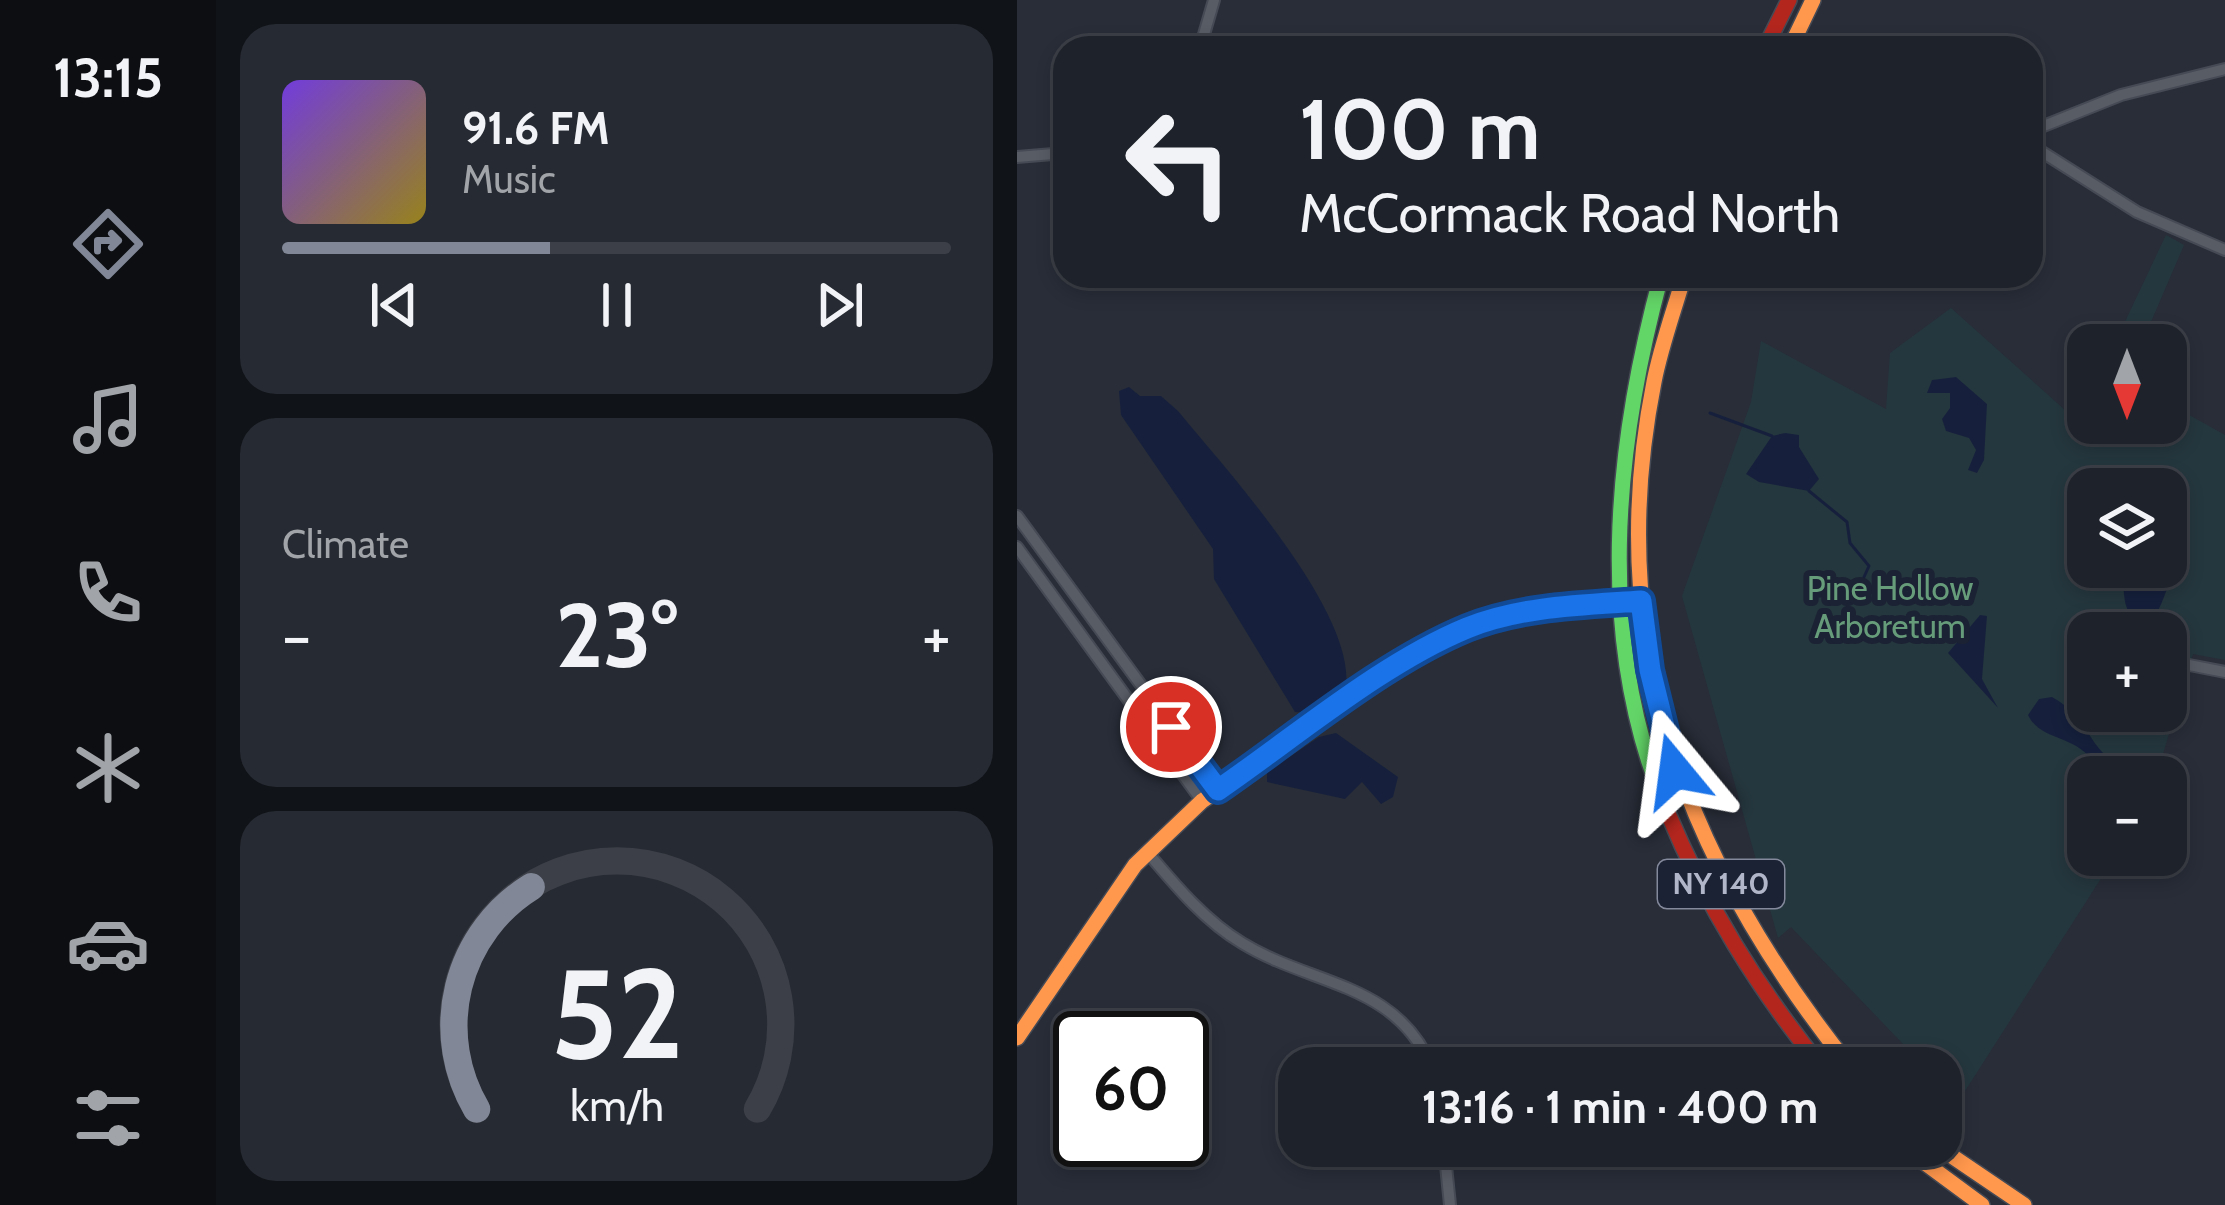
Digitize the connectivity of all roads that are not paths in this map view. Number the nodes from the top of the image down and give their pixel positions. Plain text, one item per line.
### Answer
1 (1214, 0) edge
2 (1789, 0) edge
3 (1813, 0) edge
4 (1203, 36) edge
5 (1771, 36) edge
6 (1796, 36) edge
7 (2225, 69) edge
8 (2043, 126) edge
9 (2043, 153) edge
10 (1053, 154) edge
11 (1017, 157) edge
12 (2225, 250) edge
13 (1658, 288) edge
14 (1680, 288) edge
15 (1017, 516) edge
16 (1029, 533) junction
17 (1017, 544) edge
18 (1641, 601) junction
19 (1619, 602) junction
20 (1125, 663) junction
21 (2187, 665) edge
22 (2225, 672) edge
23 (1109, 674) junction
24 (1218, 790) junction
25 (1202, 801) junction
26 (1148, 853) junction
27 (1017, 1039) edge
28 (1421, 1047) edge
29 (1805, 1047) edge
30 (1834, 1047) edge
31 (1962, 1163) edge
32 (1446, 1167) edge
33 (1930, 1167) edge
34 (1450, 1205) edge
35 (1982, 1205) edge
36 (2023, 1205) edge

1 - 4 street
2 - 5 main road
3 - 6 main road
7 - 8 street
9 - 12 street
10 - 11 street
13 - 19 main road, NY 140
14 - 18 main road, NY 140
15 - 16 street
16 - 17 street
16 - 20 street
17 - 23 street
18 - 19 main road
18 - 30 main road, NY 140
19 - 24 main road
19 - 29 main road, NY 140
20 - 23 street
20 - 24 street
21 - 22 street
23 - 25 street
24 - 25 main road
25 - 26 main road
26 - 27 main road
26 - 28 street
31 - 36 main road
32 - 34 street
33 - 35 main road

